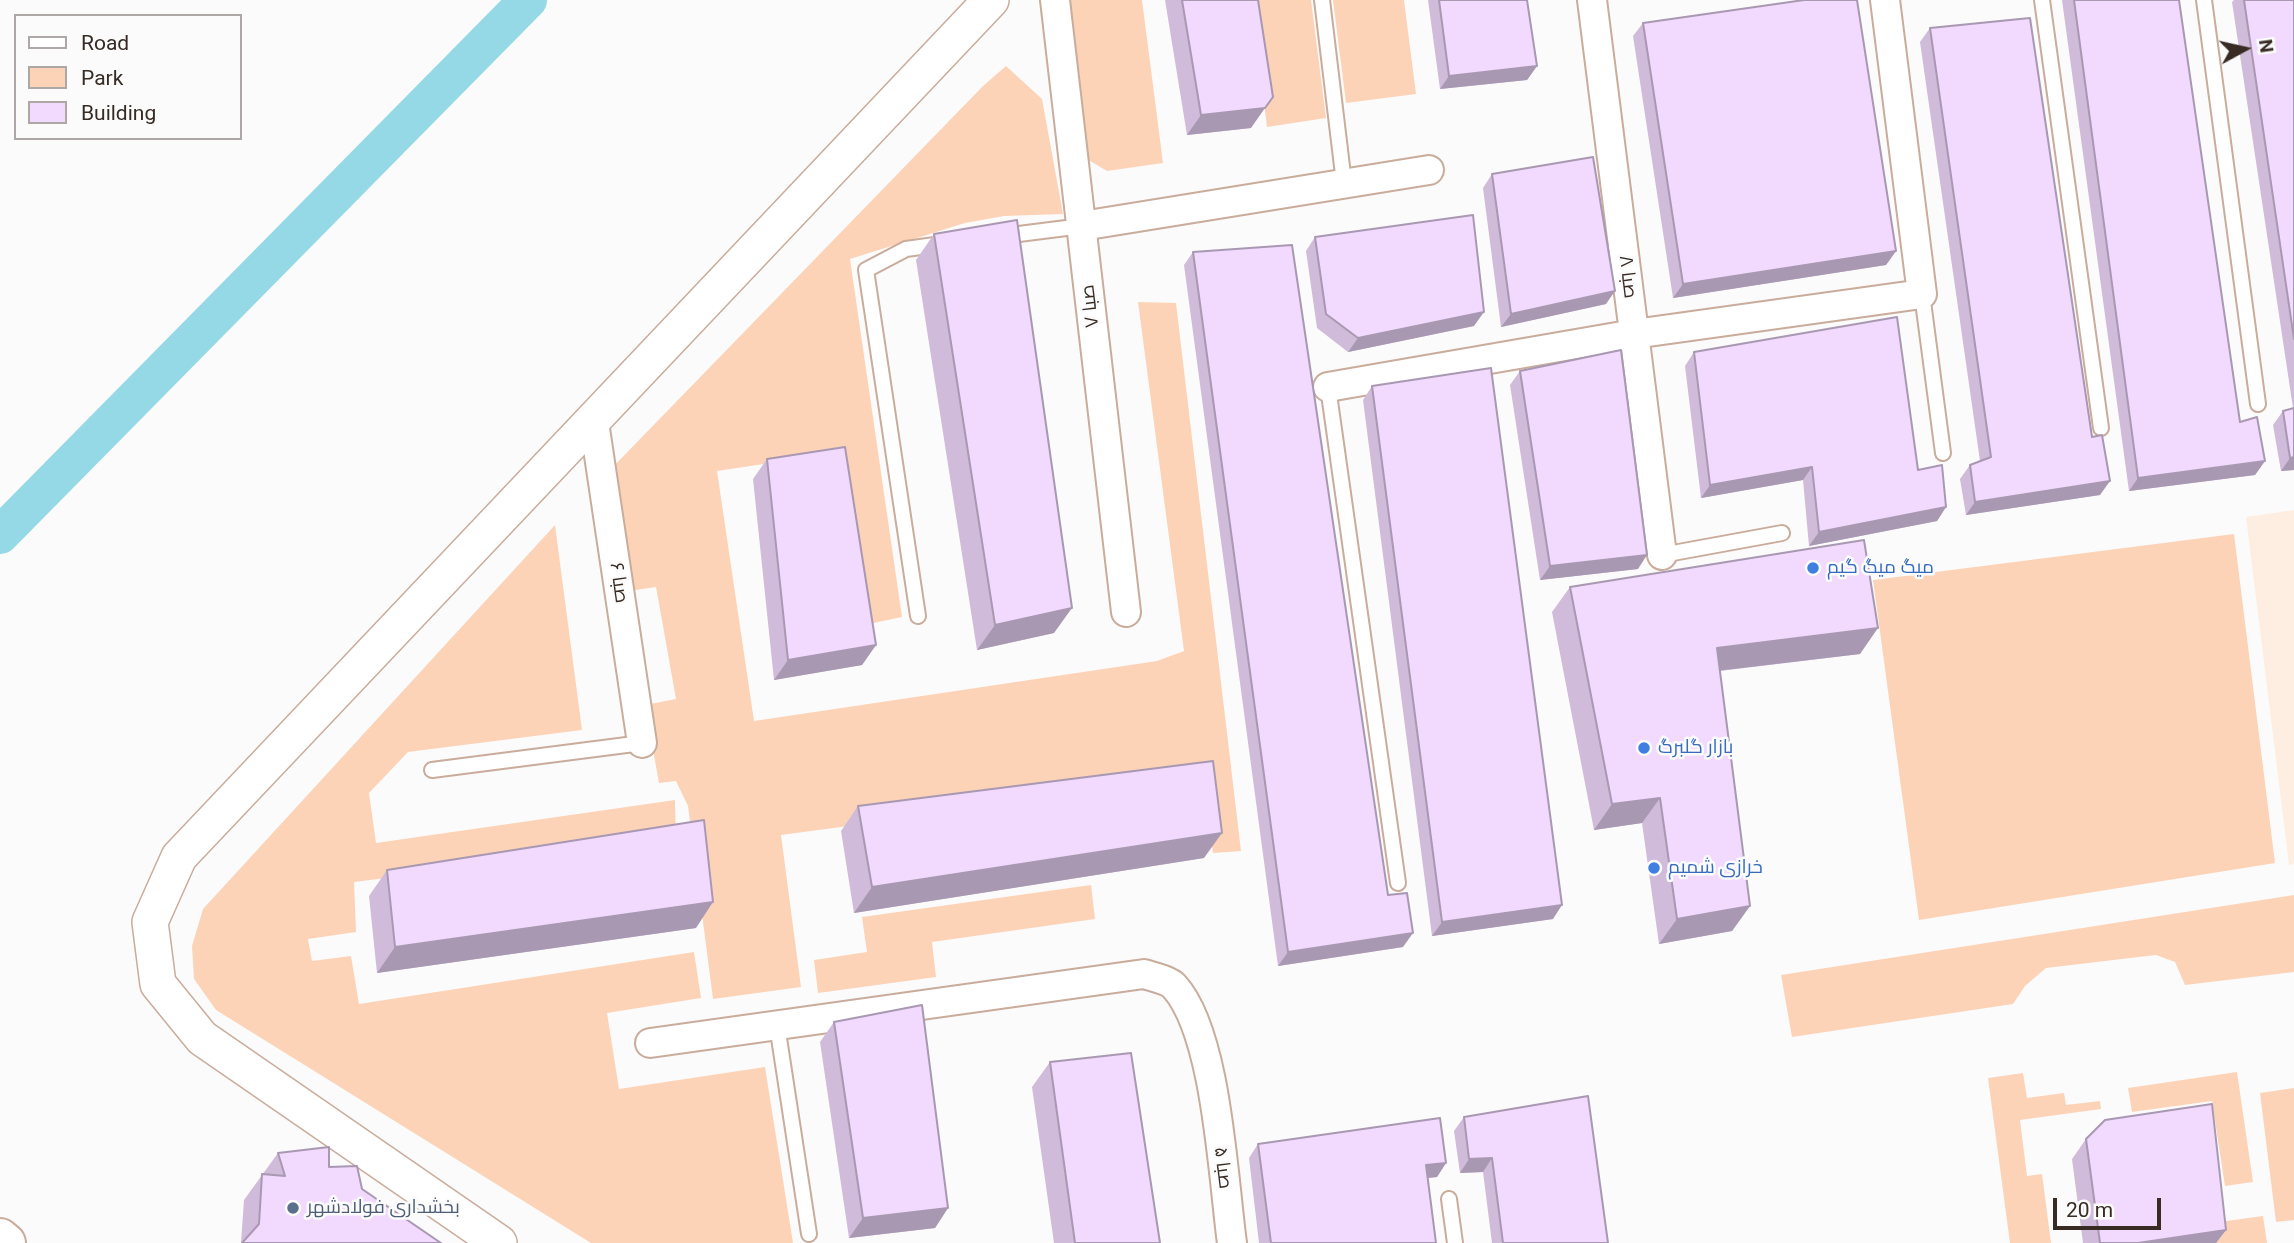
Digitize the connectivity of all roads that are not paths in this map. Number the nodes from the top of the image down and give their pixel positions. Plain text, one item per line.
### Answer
1 (991, 0) edge
2 (1055, 0) edge
3 (1322, 0) edge
4 (1592, 0) edge
5 (1885, 0) edge
6 (2042, 0) edge
7 (2204, 0) edge
8 (1429, 170) dead end
9 (1344, 183) junction
10 (1082, 226) junction
11 (987, 238) edge
12 (960, 242) edge
13 (1923, 294) junction
14 (1634, 334) junction
15 (1328, 387) joint
16 (2258, 404) dead end
17 (594, 422) junction
18 (2101, 428) dead end
19 (1943, 453) dead end
20 (1782, 533) dead end
21 (1662, 555) joint
22 (1126, 612) dead end
23 (918, 616) dead end
24 (642, 743) joint
25 (432, 770) dead end
26 (1398, 883) dead end
27 (777, 1025) junction
28 (650, 1043) dead end
29 (1449, 1199) dead end
30 (809, 1234) dead end
31 (0, 1238) edge
32 (6, 1243) edge
33 (499, 1243) edge
34 (1231, 1243) edge
35 (1455, 1243) edge

1 - 17 street
2 - 10 street, صبا ۷
3 - 9 lane
4 - 14 street, صبا ۸
5 - 13 street
6 - 18 lane
7 - 16 lane
8 - 9 street
9 - 10 street
10 - 11 lane
10 - 22 street, صبا ۷
12 - 23 lane
13 - 14 street
13 - 19 lane
14 - 15 street
14 - 21 street, صبا ۸
15 - 26 lane
17 - 24 street, صبا ۶
17 - 33 street
20 - 21 lane
24 - 25 lane
27 - 28 street, صبا ۵
27 - 30 lane
27 - 34 street, صبا ۵
29 - 35 lane
31 - 32 main road

